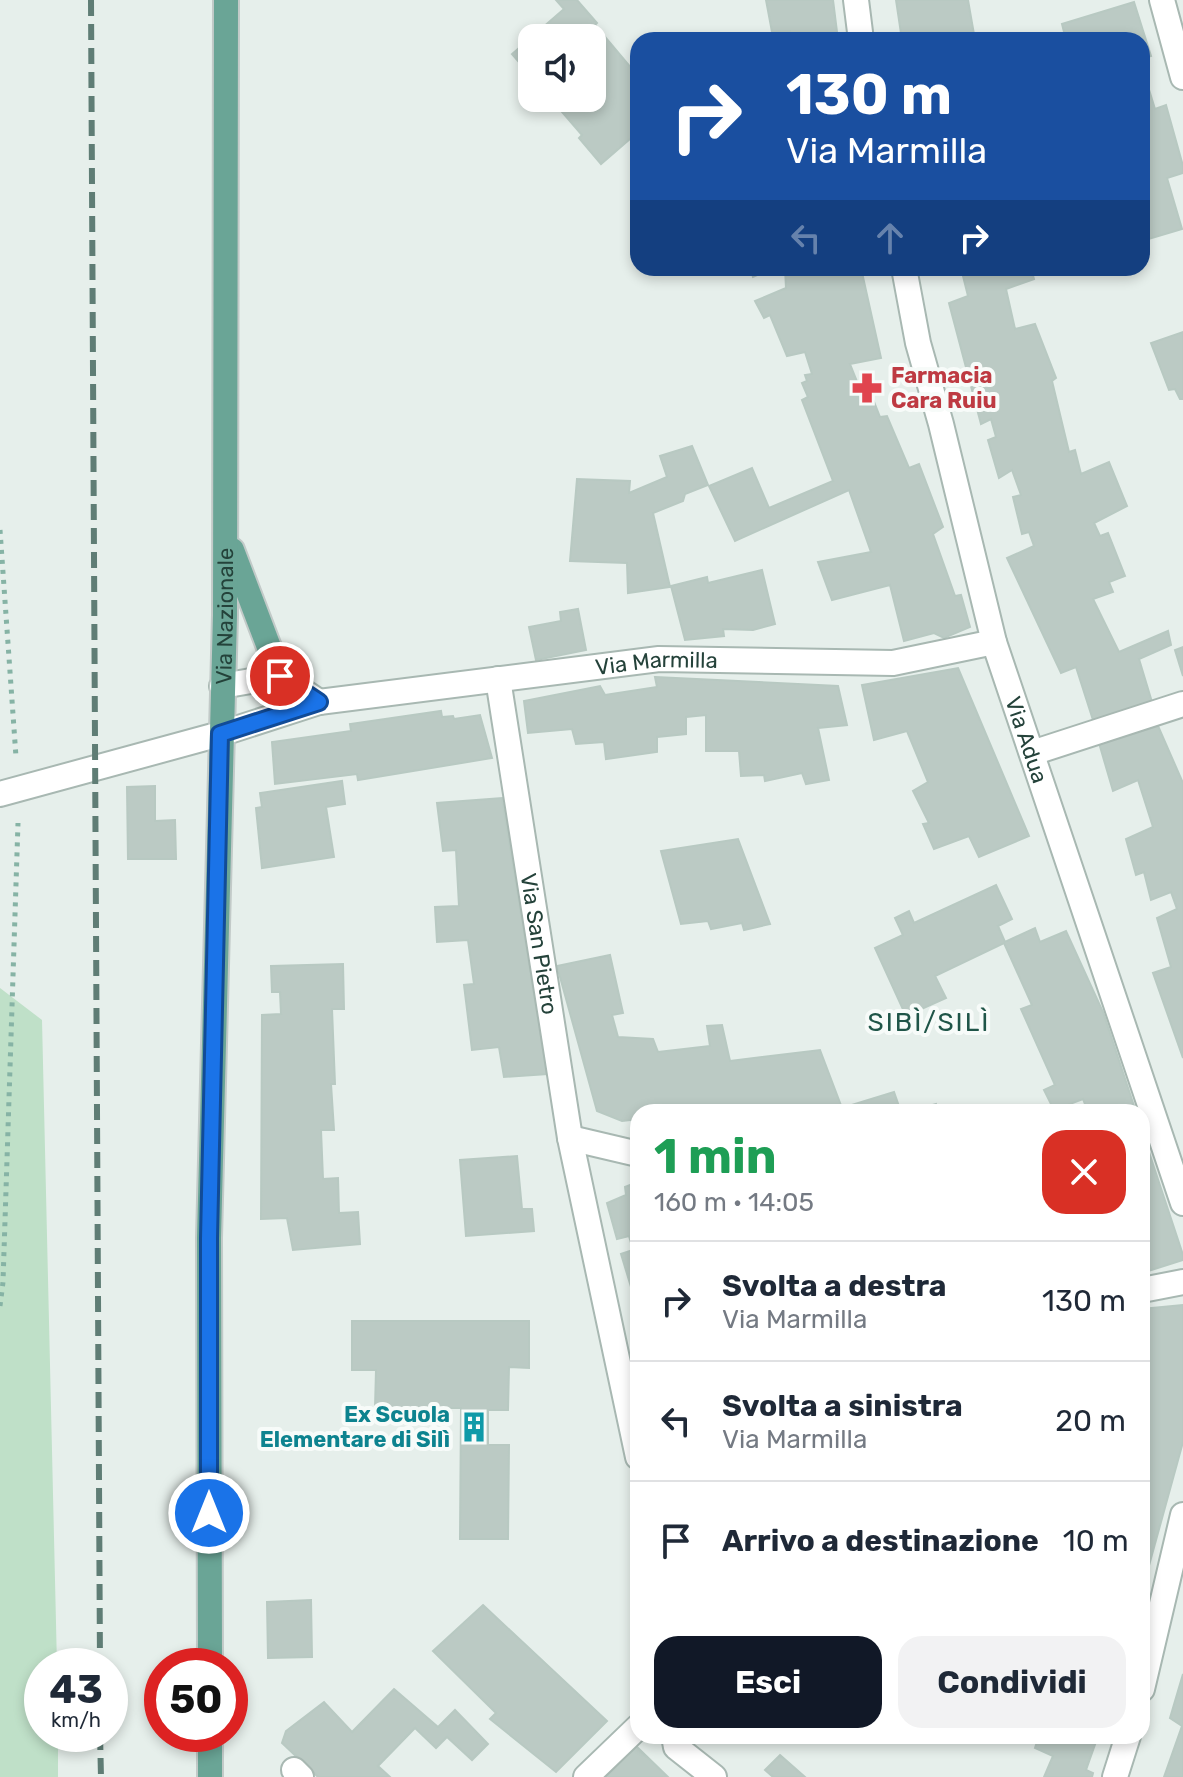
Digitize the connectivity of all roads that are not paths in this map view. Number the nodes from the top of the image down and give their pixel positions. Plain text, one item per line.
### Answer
1 (226, 0) edge
2 (856, 0) edge
3 (1162, 0) edge
4 (860, 32) edge
5 (1183, 77) edge
6 (905, 276) edge
7 (225, 529) junction
8 (994, 642) junction
9 (280, 676) junction
10 (498, 679) junction
11 (222, 686) junction
12 (319, 702) junction
13 (1183, 704) edge
14 (220, 734) junction
15 (1032, 753) junction
16 (9, 792) edge
17 (1150, 1104) edge
18 (1150, 1105) edge
19 (570, 1138) junction
20 (630, 1152) edge
21 (1183, 1203) edge
22 (1183, 1282) edge
23 (1150, 1288) edge
24 (630, 1419) edge
25 (1183, 1515) edge
26 (210, 1648) edge
27 (1150, 1655) edge
28 (630, 1735) edge
29 (675, 1744) edge
30 (1125, 1744) edge
31 (210, 1752) edge
32 (210, 1777) edge
33 (586, 1777) edge
34 (714, 1777) edge
35 (1115, 1777) edge

1 - 7 main road, Via Nazionale
2 - 4 street
3 - 5 street
6 - 8 street, Via Adua
7 - 9 main road
7 - 11 main road, Via Nazionale
8 - 10 street, Via Marmilla
8 - 15 street, Via Adua
9 - 11 street
9 - 12 street
10 - 12 street, Via Marmilla
10 - 19 street, Via San Pietro
11 - 14 main road, Via Nazionale
12 - 14 street, Via Marmilla
13 - 15 street
14 - 16 street, Via Marmilla
14 - 26 main road, Via Nazionale
15 - 17 street, Via Adua
18 - 21 street, Via Adua
19 - 20 street
19 - 24 street, Via San Pietro
22 - 23 street
25 - 27 street
28 - 33 street
29 - 34 street
30 - 35 street
31 - 32 main road

